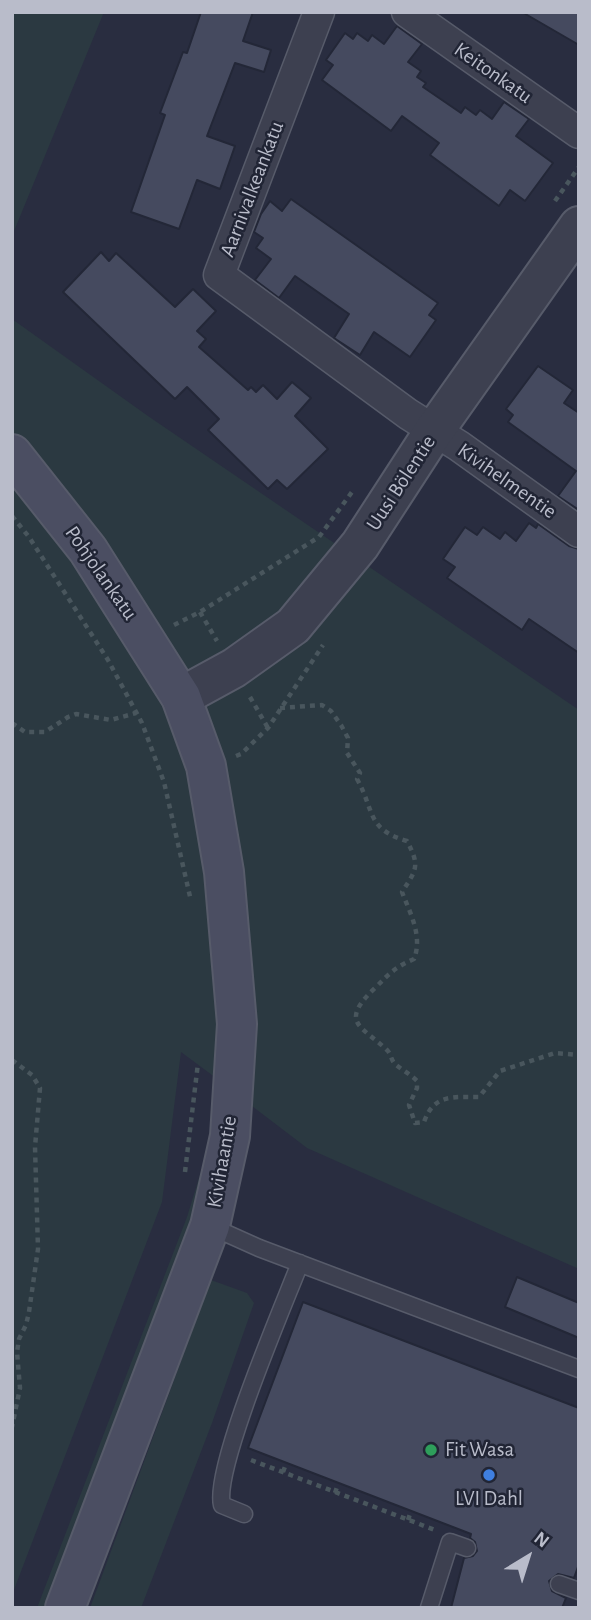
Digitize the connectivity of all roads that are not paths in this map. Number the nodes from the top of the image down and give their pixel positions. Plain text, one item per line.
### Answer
1 (319, 12) edge
2 (407, 12) edge
3 (579, 133) edge
4 (579, 226) edge
5 (434, 431) junction
6 (12, 454) edge
7 (579, 532) edge
8 (181, 697) junction
9 (210, 1226) junction
10 (300, 1263) junction
11 (579, 1369) edge
12 (244, 1514) dead end
13 (464, 1547) road end
14 (559, 1584) dead end
15 (579, 1591) edge
16 (65, 1608) edge
17 (429, 1608) edge

1 - 5 street, Aarnivalkeankatu
2 - 3 street, Keitonkatu
4 - 5 street, Uusi Bölentie
5 - 7 street, Kivihelmentie
5 - 8 street, Uusi Bölentie
6 - 8 main road, Pohjolankatu
8 - 9 main road, Kivihaantie
9 - 10 lane
9 - 16 main road, Kivihaantie
10 - 11 lane
10 - 12 lane
13 - 17 lane
14 - 15 lane

